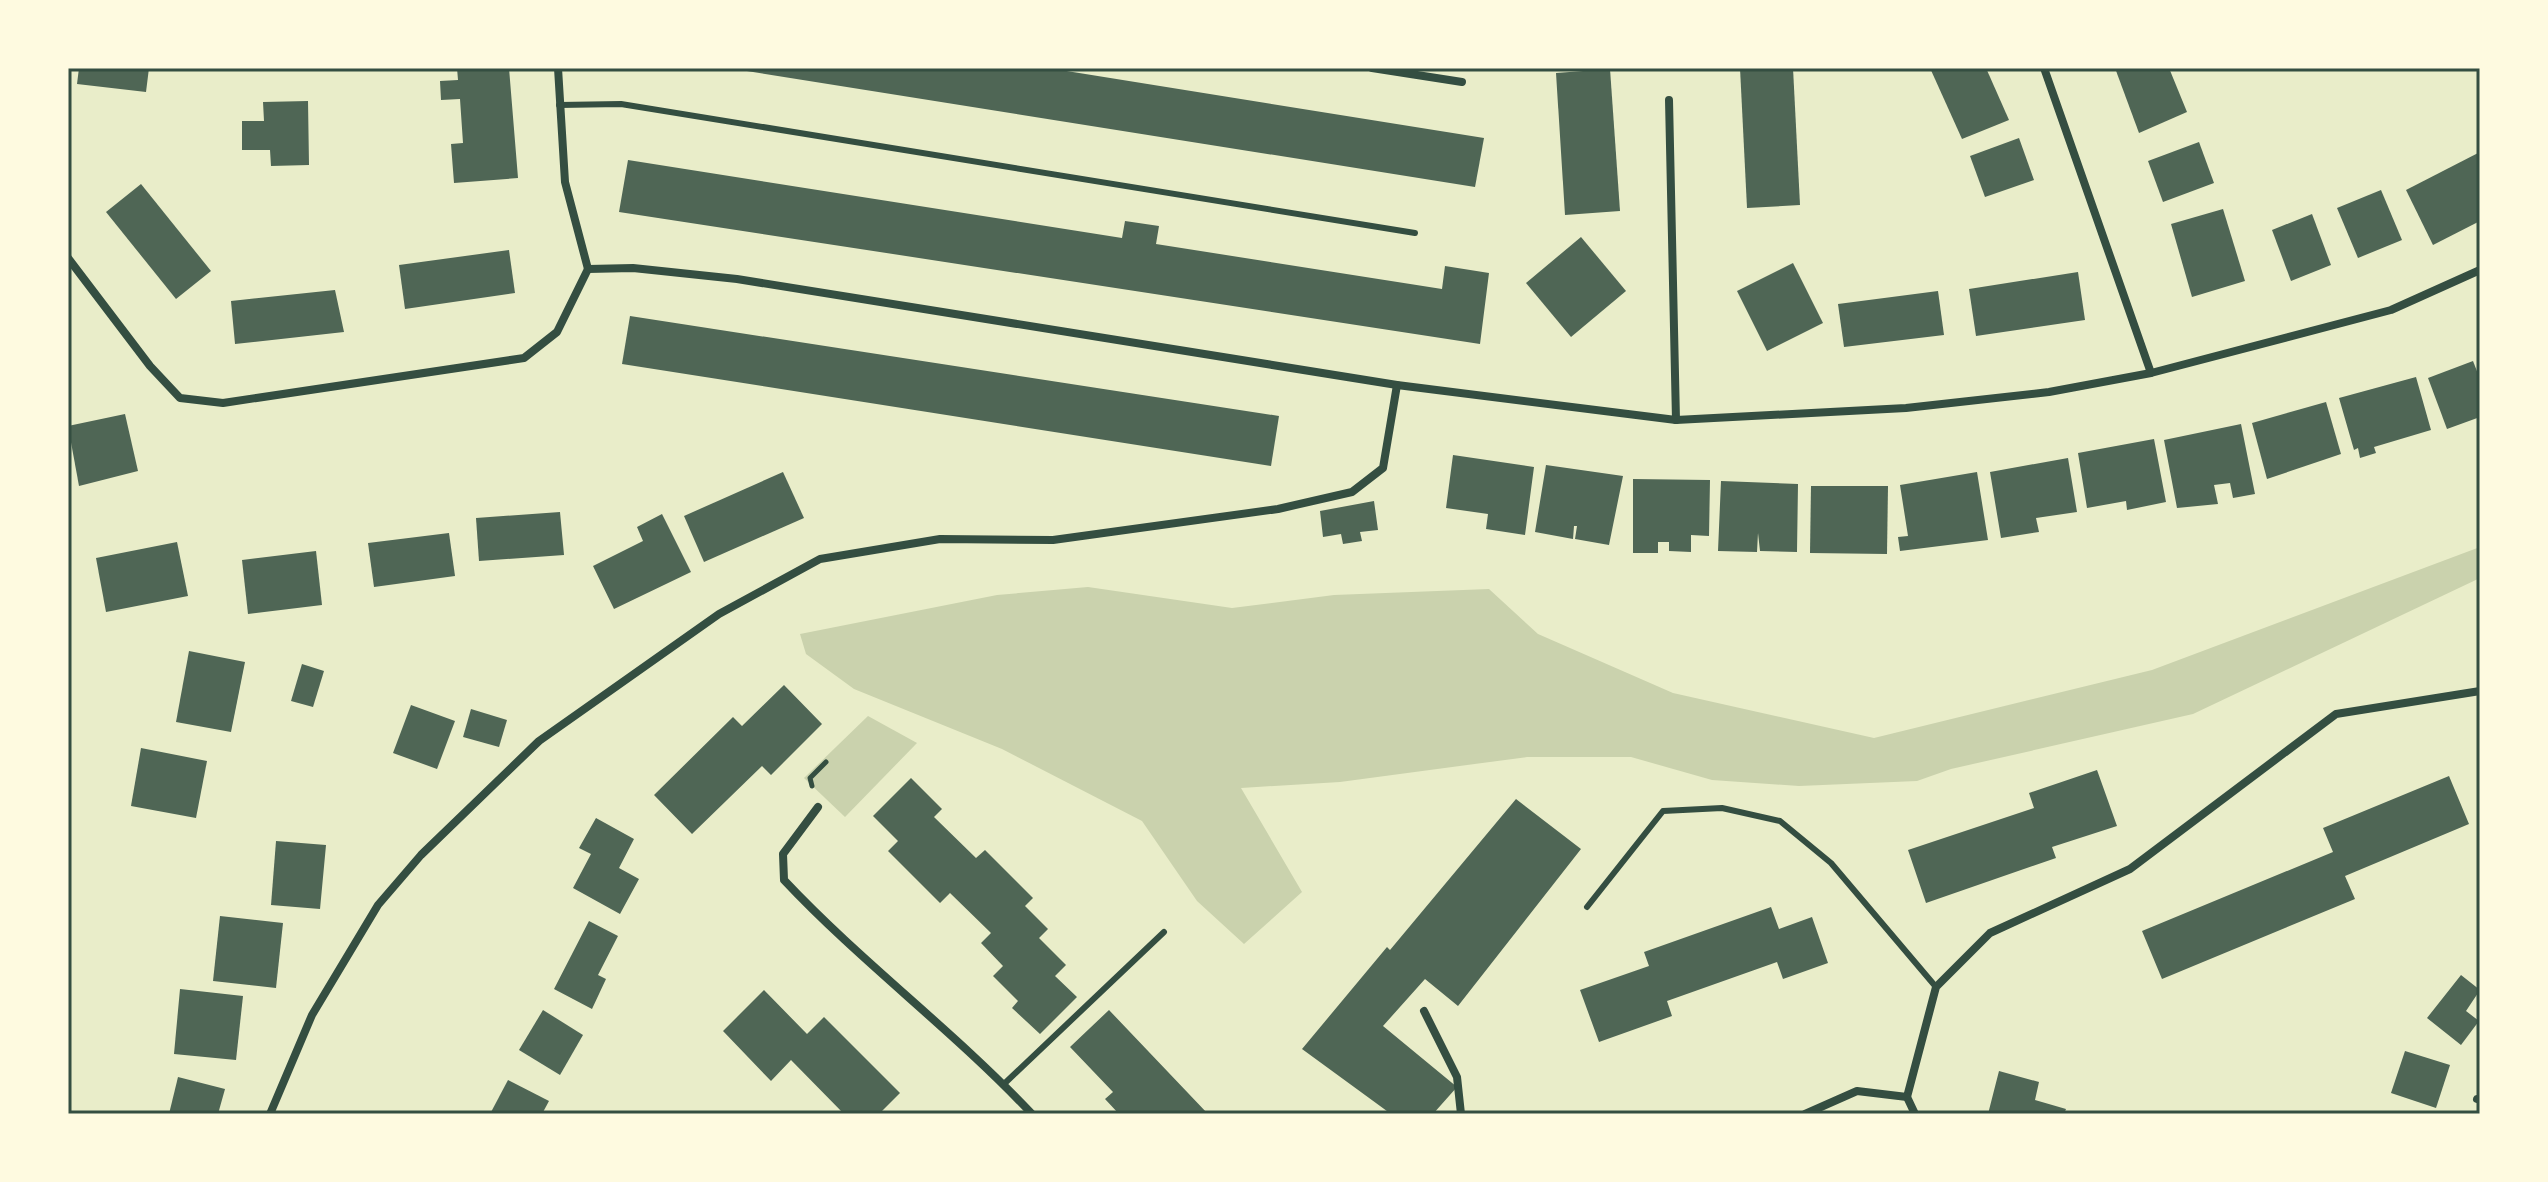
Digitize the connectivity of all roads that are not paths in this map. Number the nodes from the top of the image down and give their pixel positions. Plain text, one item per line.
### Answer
1 (558, 68) edge
2 (1372, 68) edge
3 (2044, 68) edge
4 (1462, 82) dead end
5 (1669, 100) dead end
6 (559, 105) junction
7 (1415, 233) dead end
8 (68, 258) edge
9 (588, 269) junction
10 (2480, 270) edge
11 (2151, 373) junction
12 (1397, 385) junction
13 (1676, 420) junction
14 (2479, 689) edge
15 (818, 807) dead end
16 (1587, 907) dead end
17 (1164, 932) dead end
18 (1936, 987) junction
19 (1424, 1011) dead end
20 (1004, 1084) junction
21 (1907, 1097) junction
22 (270, 1114) edge
23 (1032, 1114) edge
24 (1461, 1114) edge
25 (1805, 1114) edge
26 (1915, 1114) edge

1 - 6 street
2 - 4 street
3 - 11 street
5 - 13 street
6 - 7 lane
6 - 9 street
8 - 9 street
9 - 12 street
10 - 11 street
11 - 13 street
12 - 13 street
12 - 22 street
14 - 18 street
15 - 20 street
16 - 18 lane
17 - 20 lane
18 - 21 street
19 - 24 street
20 - 23 street
21 - 25 street
21 - 26 street

